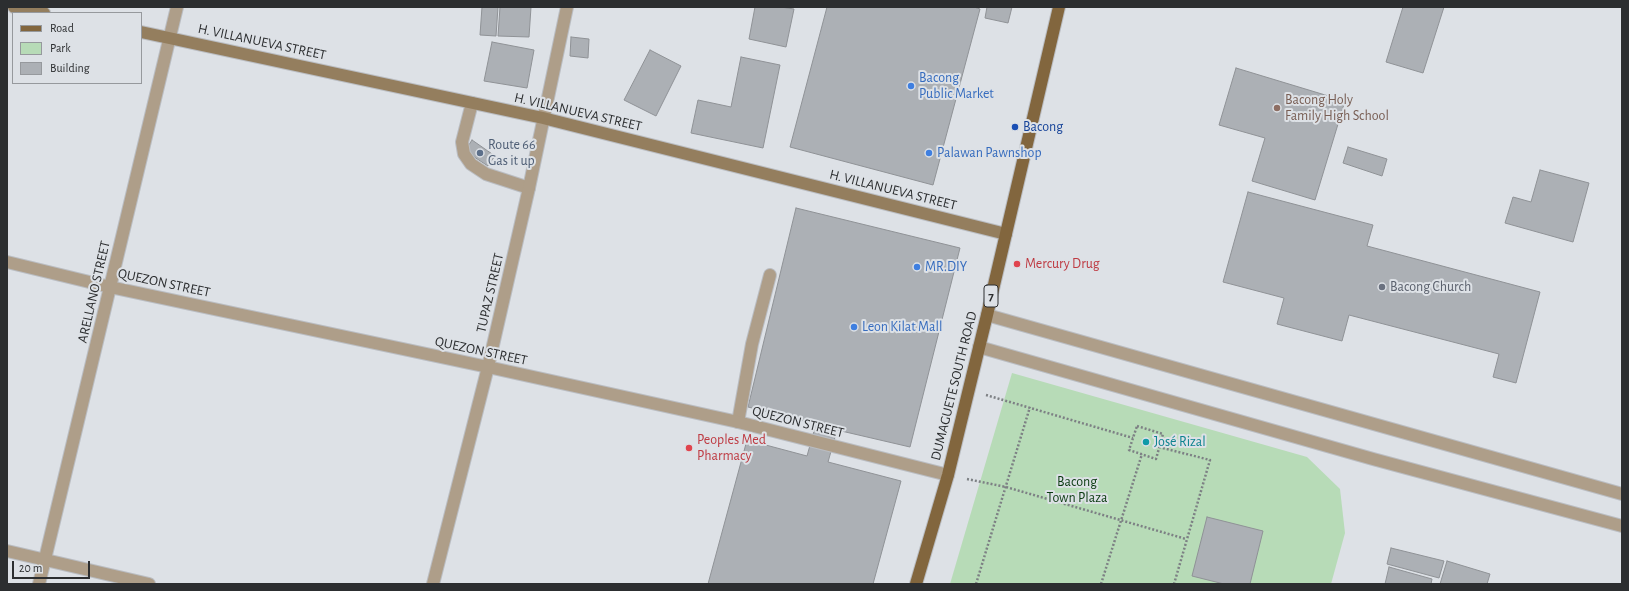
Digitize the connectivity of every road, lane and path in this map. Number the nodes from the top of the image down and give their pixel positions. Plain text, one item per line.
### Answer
1 (14, 7) edge
2 (177, 7) edge
3 (567, 7) edge
4 (1060, 7) edge
5 (39, 12) edge
6 (142, 32) edge
7 (170, 38) junction
8 (472, 103) junction
9 (543, 118) junction
10 (529, 188) junction
11 (1006, 234) junction
12 (7, 262) edge
13 (770, 275) dead end
14 (110, 287) junction
15 (987, 315) junction
16 (979, 347) junction
17 (488, 367) junction
18 (968, 390) junction
19 (1030, 407) junction
20 (738, 422) junction
21 (1133, 438) junction
22 (1159, 446) junction
23 (1142, 454) junction
24 (948, 475) junction
25 (1006, 487) junction
26 (1622, 494) edge
27 (1121, 521) junction
28 (1622, 526) edge
29 (1186, 539) junction
30 (7, 551) edge
31 (45, 561) junction
32 (39, 584) edge
33 (149, 584) edge
34 (433, 584) edge
35 (916, 584) edge
36 (976, 584) edge
37 (1101, 584) edge
38 (1174, 584) edge

1 - 5 street
2 - 7 street, ARELLANO STREET
3 - 9 street, TUPAZ STREET
4 - 11 main road, DUMAGUETE SOUTH ROAD / 7
6 - 7 street, H. VILLANUEVA STREET
7 - 8 street, H. VILLANUEVA STREET
7 - 14 street, ARELLANO STREET
8 - 9 street, H. VILLANUEVA STREET
8 - 10 street
9 - 10 street, TUPAZ STREET
9 - 11 street, H. VILLANUEVA STREET
10 - 17 street, TUPAZ STREET
11 - 15 main road, DUMAGUETE SOUTH ROAD / 7
12 - 14 street, QUEZON STREET
13 - 20 street
14 - 17 street, QUEZON STREET
14 - 31 street, ARELLANO STREET
15 - 16 main road, DUMAGUETE SOUTH ROAD / 7
15 - 26 street
16 - 18 main road, DUMAGUETE SOUTH ROAD / 7
16 - 28 street
17 - 20 street, QUEZON STREET
17 - 34 street, TUPAZ STREET
18 - 19 path
18 - 24 main road, DUMAGUETE SOUTH ROAD / 7
19 - 21 path
19 - 25 path
20 - 24 street, QUEZON STREET
21 - 22 path
21 - 23 path
22 - 23 path
22 - 29 path
23 - 27 path
24 - 25 path
24 - 35 main road, DUMAGUETE SOUTH ROAD / 7
25 - 27 path
25 - 36 path
27 - 29 path
27 - 37 path
29 - 38 path
30 - 31 street
31 - 32 street, ARELLANO STREET
31 - 33 street

